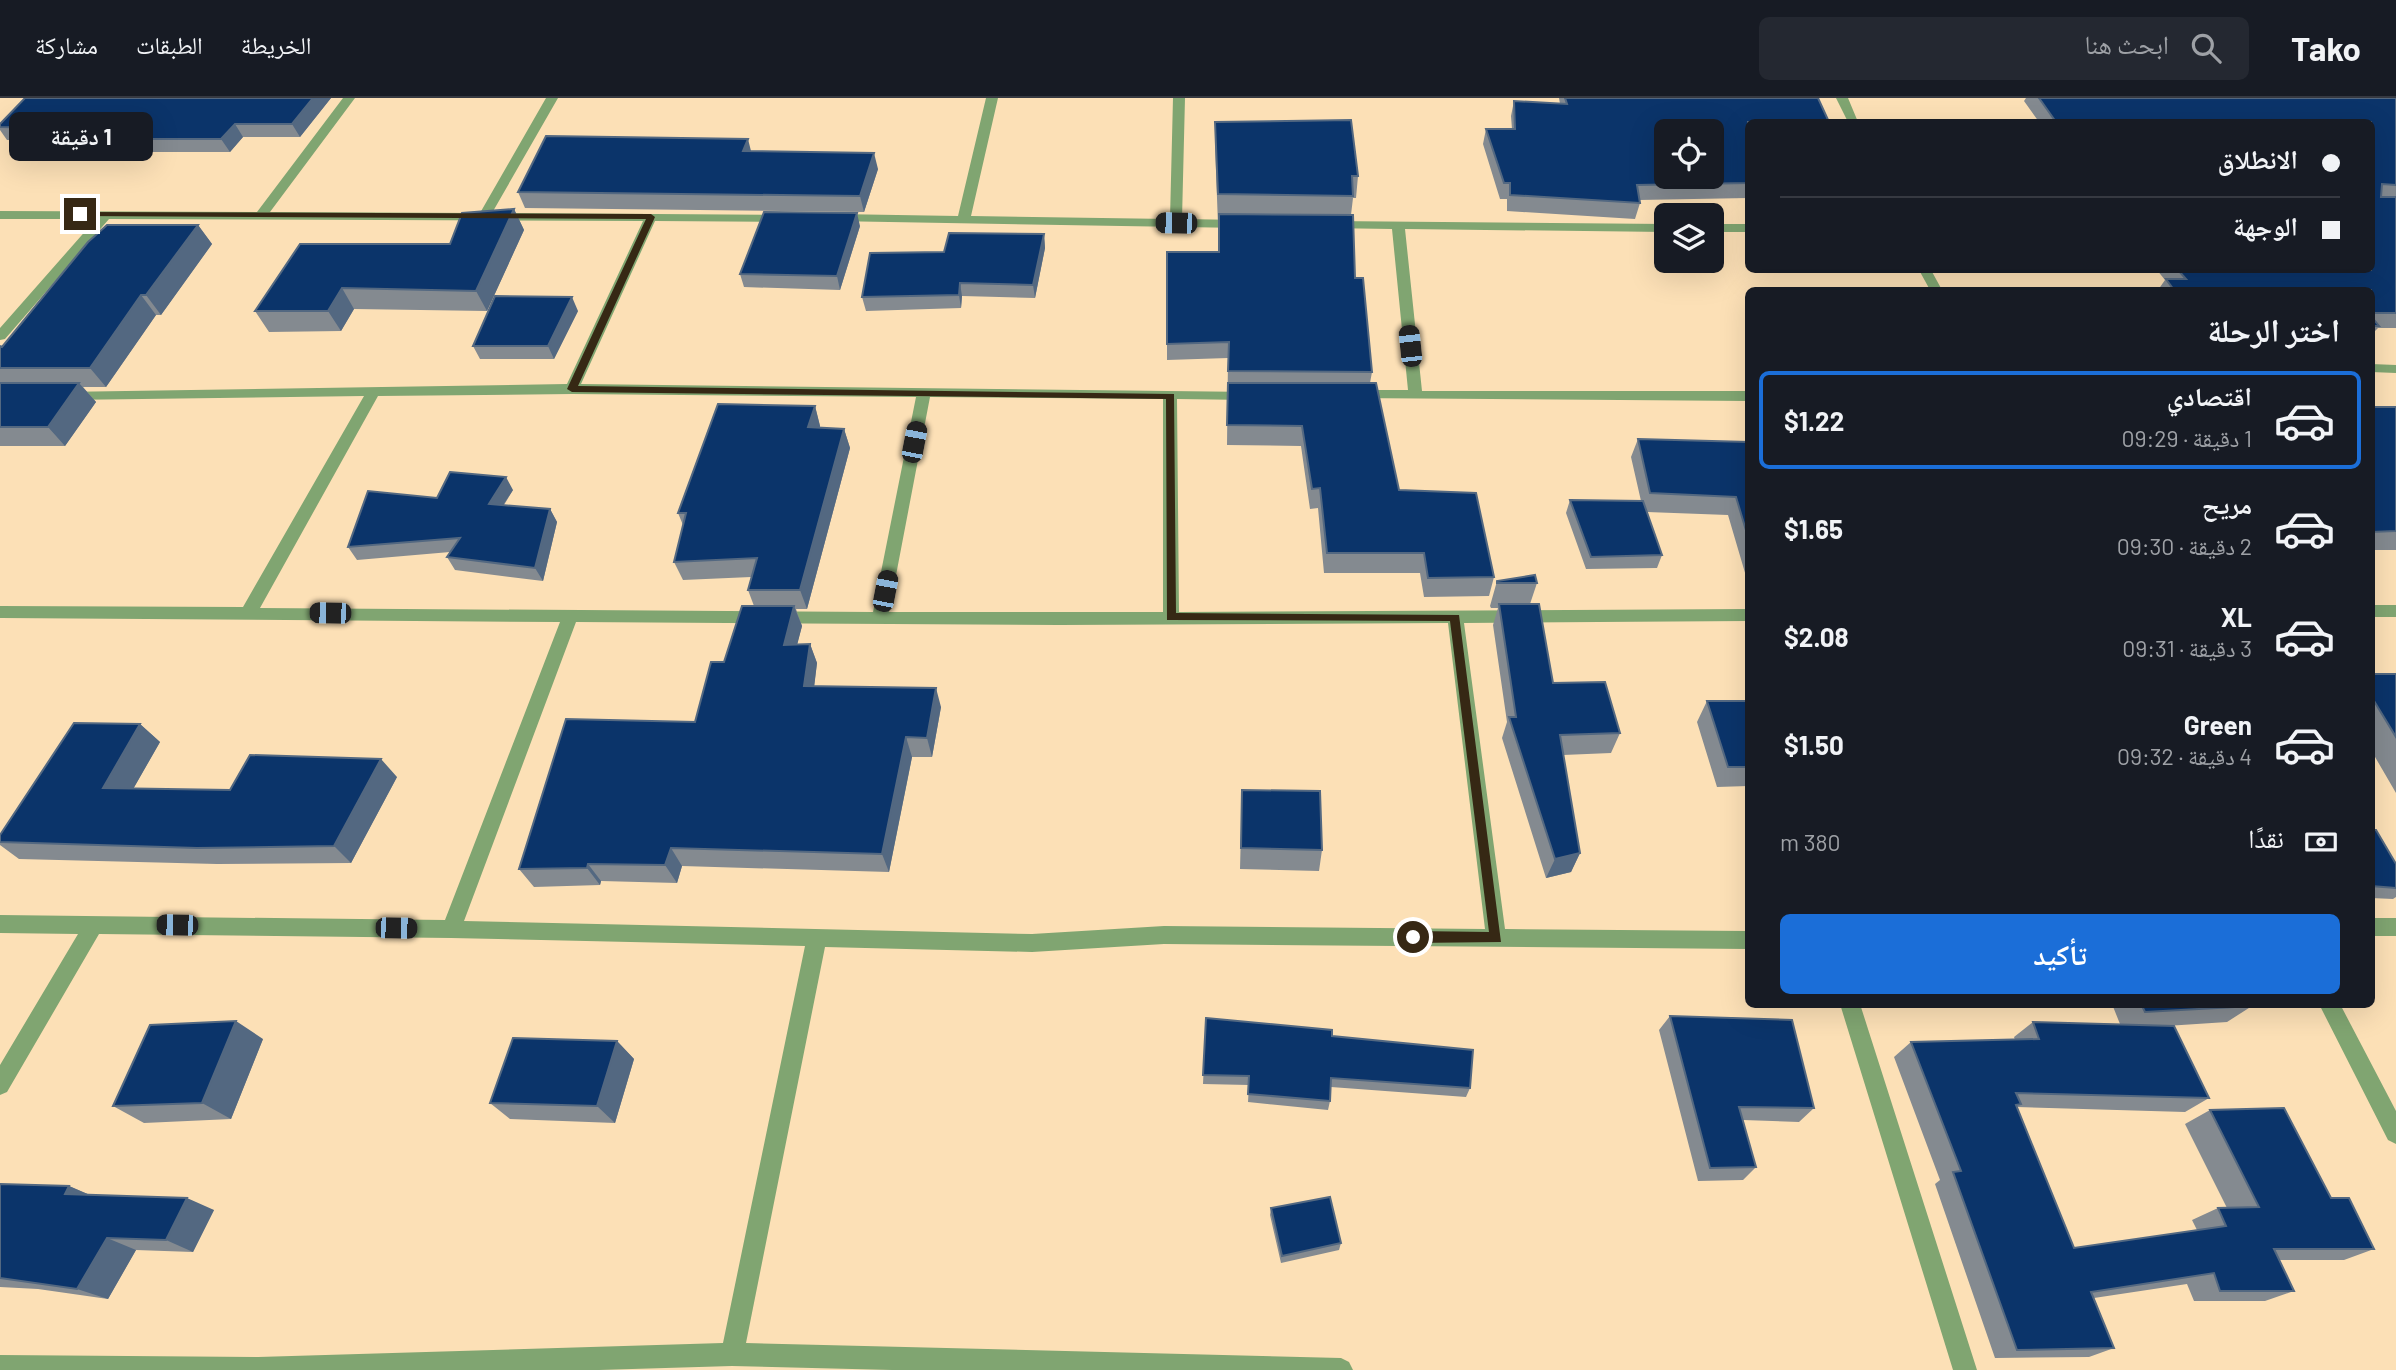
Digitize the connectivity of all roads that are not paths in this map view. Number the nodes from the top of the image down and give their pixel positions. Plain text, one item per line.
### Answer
1 (349, 98) edge
2 (552, 98) edge
3 (992, 98) edge
4 (1179, 98) edge
5 (1842, 98) edge
6 (1852, 119) edge
7 (107, 214) junction
8 (262, 214) junction
9 (0, 215) edge
10 (485, 215) junction
11 (651, 217) junction
12 (800, 218) edge
13 (828, 218) edge
14 (964, 219) junction
15 (1176, 223) junction
16 (1259, 224) edge
17 (1315, 225) edge
18 (1398, 226) junction
19 (1654, 228) edge
20 (1724, 228) edge
21 (1745, 228) edge
22 (0, 336) edge
23 (2375, 369) edge
24 (2396, 369) edge
25 (572, 389) junction
26 (924, 393) junction
27 (372, 394) junction
28 (1415, 394) junction
29 (55, 395) edge
30 (1266, 395) edge
31 (1334, 395) edge
32 (1170, 396) junction
33 (1745, 396) edge
34 (2375, 611) edge
35 (2396, 611) edge
36 (0, 612) edge
37 (249, 612) junction
38 (570, 615) junction
39 (1745, 615) edge
40 (880, 616) junction
41 (1171, 617) junction
42 (1455, 617) junction
43 (95, 923) junction
44 (0, 924) edge
45 (2375, 927) edge
46 (2396, 927) edge
47 (451, 929) junction
48 (817, 936) junction
49 (1496, 938) junction
50 (1745, 940) edge
51 (1851, 1008) edge
52 (2331, 1008) edge
53 (0, 1085) edge
54 (2396, 1133) edge
55 (732, 1354) junction
56 (0, 1367) edge
57 (258, 1369) edge
58 (1342, 1370) edge
59 (1965, 1370) edge

1 - 8 street
2 - 10 street
3 - 14 street
4 - 15 street
5 - 6 street
7 - 8 street
7 - 9 street
7 - 22 street
8 - 10 street
10 - 11 street
11 - 12 street
11 - 25 street
13 - 14 street
14 - 15 street
15 - 16 street
17 - 18 street
18 - 19 street
18 - 28 street
20 - 21 street
23 - 24 street
25 - 26 street
25 - 27 street
26 - 32 street
26 - 40 street
27 - 29 street
27 - 37 street
28 - 31 street
28 - 33 street
30 - 32 street
32 - 41 street
34 - 35 street
36 - 37 street
37 - 38 street
38 - 40 street
38 - 47 street
39 - 42 street
40 - 41 street
41 - 42 street
42 - 49 street
43 - 44 street
43 - 47 street
43 - 53 street
45 - 46 street
47 - 48 street
48 - 49 street
48 - 55 street
49 - 50 street
51 - 59 street
52 - 54 street
55 - 57 street
55 - 58 street
56 - 57 street

